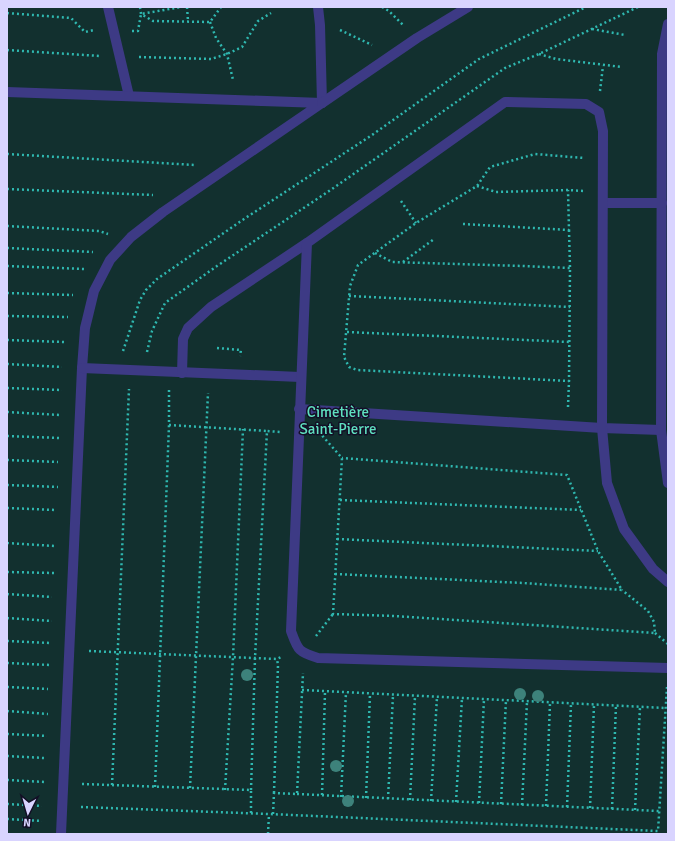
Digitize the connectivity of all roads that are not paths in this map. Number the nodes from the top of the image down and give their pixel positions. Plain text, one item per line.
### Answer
1 (108, 7) edge
2 (318, 7) edge
3 (468, 7) edge
4 (668, 24) edge
5 (7, 92) edge
6 (129, 96) junction
7 (322, 103) junction
8 (603, 203) junction
9 (662, 203) junction
10 (306, 243) junction
11 (82, 368) junction
12 (182, 372) junction
13 (300, 377) junction
14 (299, 409) junction
15 (602, 428) junction
16 (661, 430) junction
17 (668, 483) edge
18 (668, 582) edge
19 (668, 668) edge
20 (61, 834) edge

1 - 6 lane
2 - 7 lane
3 - 7 lane
4 - 9 lane
5 - 6 lane
6 - 7 lane
7 - 11 lane
8 - 9 lane
8 - 10 lane
8 - 15 lane
9 - 16 lane
10 - 12 lane
10 - 13 lane
11 - 12 lane
11 - 20 lane
12 - 13 lane
13 - 14 lane
14 - 15 lane
14 - 19 lane
15 - 16 lane
15 - 18 lane
16 - 17 lane

